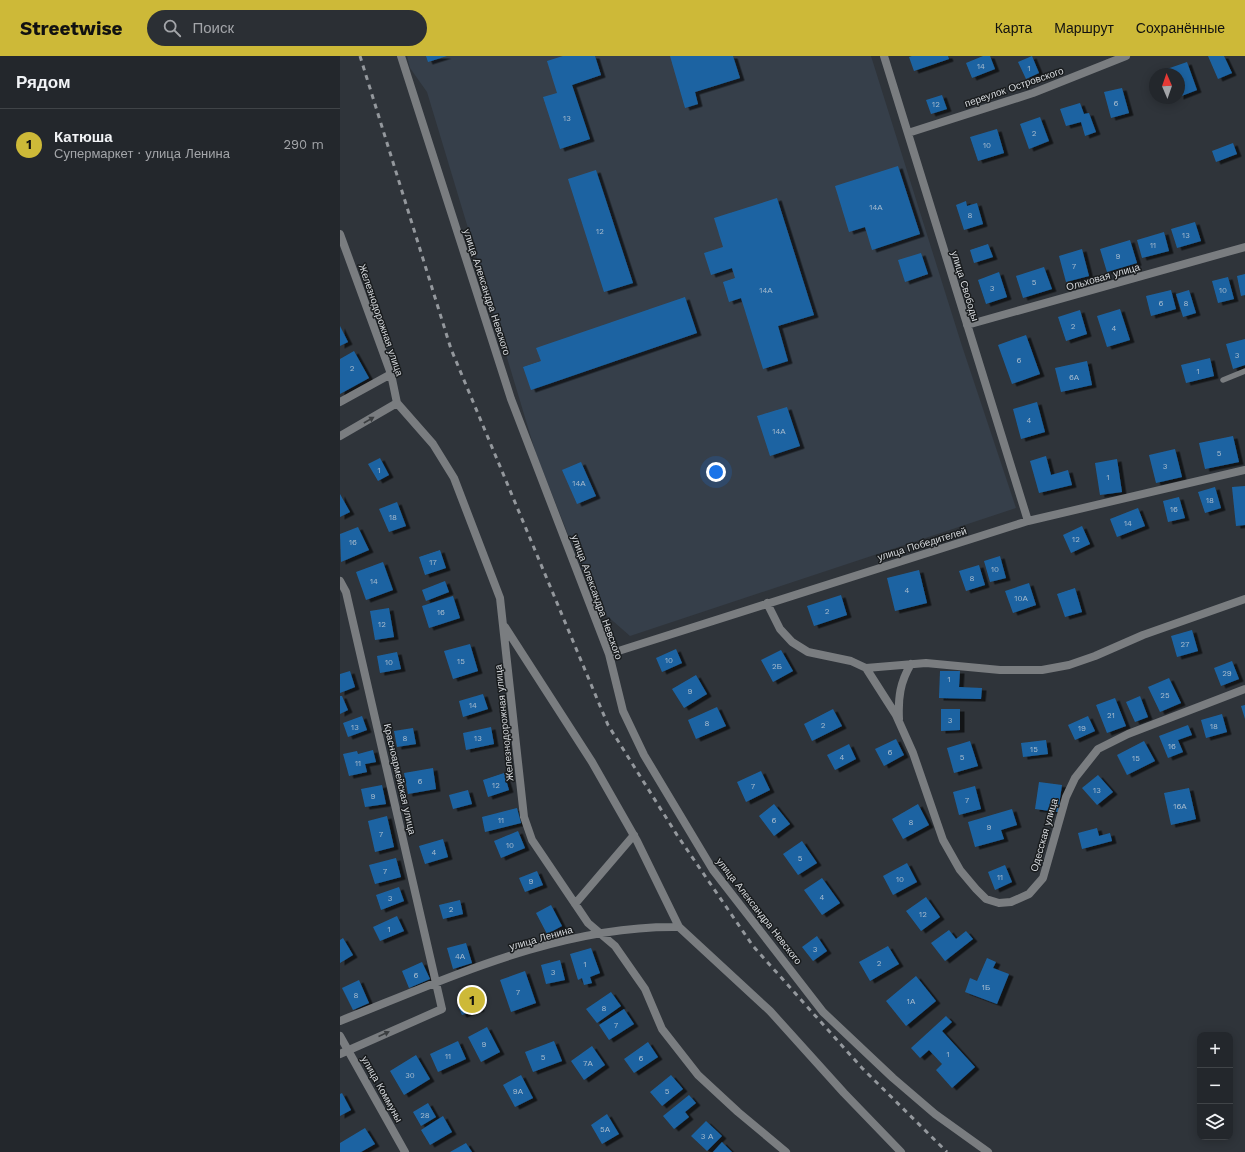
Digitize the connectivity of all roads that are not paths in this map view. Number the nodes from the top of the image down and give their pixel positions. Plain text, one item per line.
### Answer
1 (401, 56) edge
2 (884, 56) edge
3 (1126, 56) edge
4 (908, 133) junction
5 (340, 234) edge
6 (1245, 247) edge
7 (967, 325) junction
8 (1245, 371) edge
9 (391, 374) junction
10 (1223, 380) dead end
11 (340, 402) edge
12 (397, 404) junction
13 (340, 436) edge
14 (1245, 470) edge
15 (1028, 522) junction
16 (340, 581) edge
17 (1245, 599) edge
18 (767, 604) junction
19 (503, 625) junction
20 (609, 654) junction
21 (911, 664) junction
22 (866, 668) junction
23 (1245, 689) edge
24 (899, 722) junction
25 (634, 835) junction
26 (575, 904) junction
27 (680, 927) junction
28 (600, 933) junction
29 (436, 983) junction
30 (340, 1021) edge
31 (340, 1036) edge
32 (349, 1050) junction
33 (340, 1054) edge
34 (405, 1152) edge
35 (786, 1152) edge
36 (901, 1152) edge
37 (988, 1152) edge

1 - 20 street, улица Александра Невского
2 - 4 street, улица Свободы
3 - 4 street, переулок Островского
4 - 7 street, улица Свободы
5 - 9 street, Железнодорожная улица
6 - 7 street, Ольховая улица
7 - 15 street, улица Свободы
8 - 10 lane
9 - 11 street
9 - 12 street, Железнодорожная улица
13 -> 12 street
12 - 19 street, Железнодорожная улица
14 - 15 street, улица Победителей
15 - 18 street, улица Победителей
16 - 29 street, Красноармейская улица
17 - 21 street
18 - 20 street, улица Победителей
18 - 22 street
19 - 25 street
19 - 26 street, Железнодорожная улица
20 - 37 street, улица Александра Невского
21 - 22 street
21 - 24 street, Одесская улица
22 - 24 street, Одесская улица
23 - 24 street, Одесская улица
25 - 26 street
25 - 27 street
26 - 28 street, Железнодорожная улица
27 - 28 street, улица Ленина
27 - 36 street
28 - 29 street, улица Ленина
28 - 35 street, Железнодорожная улица
29 - 30 street, улица Ленина
32 -> 29 street
31 - 32 street, улица Коммуны
32 - 33 street
32 - 34 street, улица Коммуны

